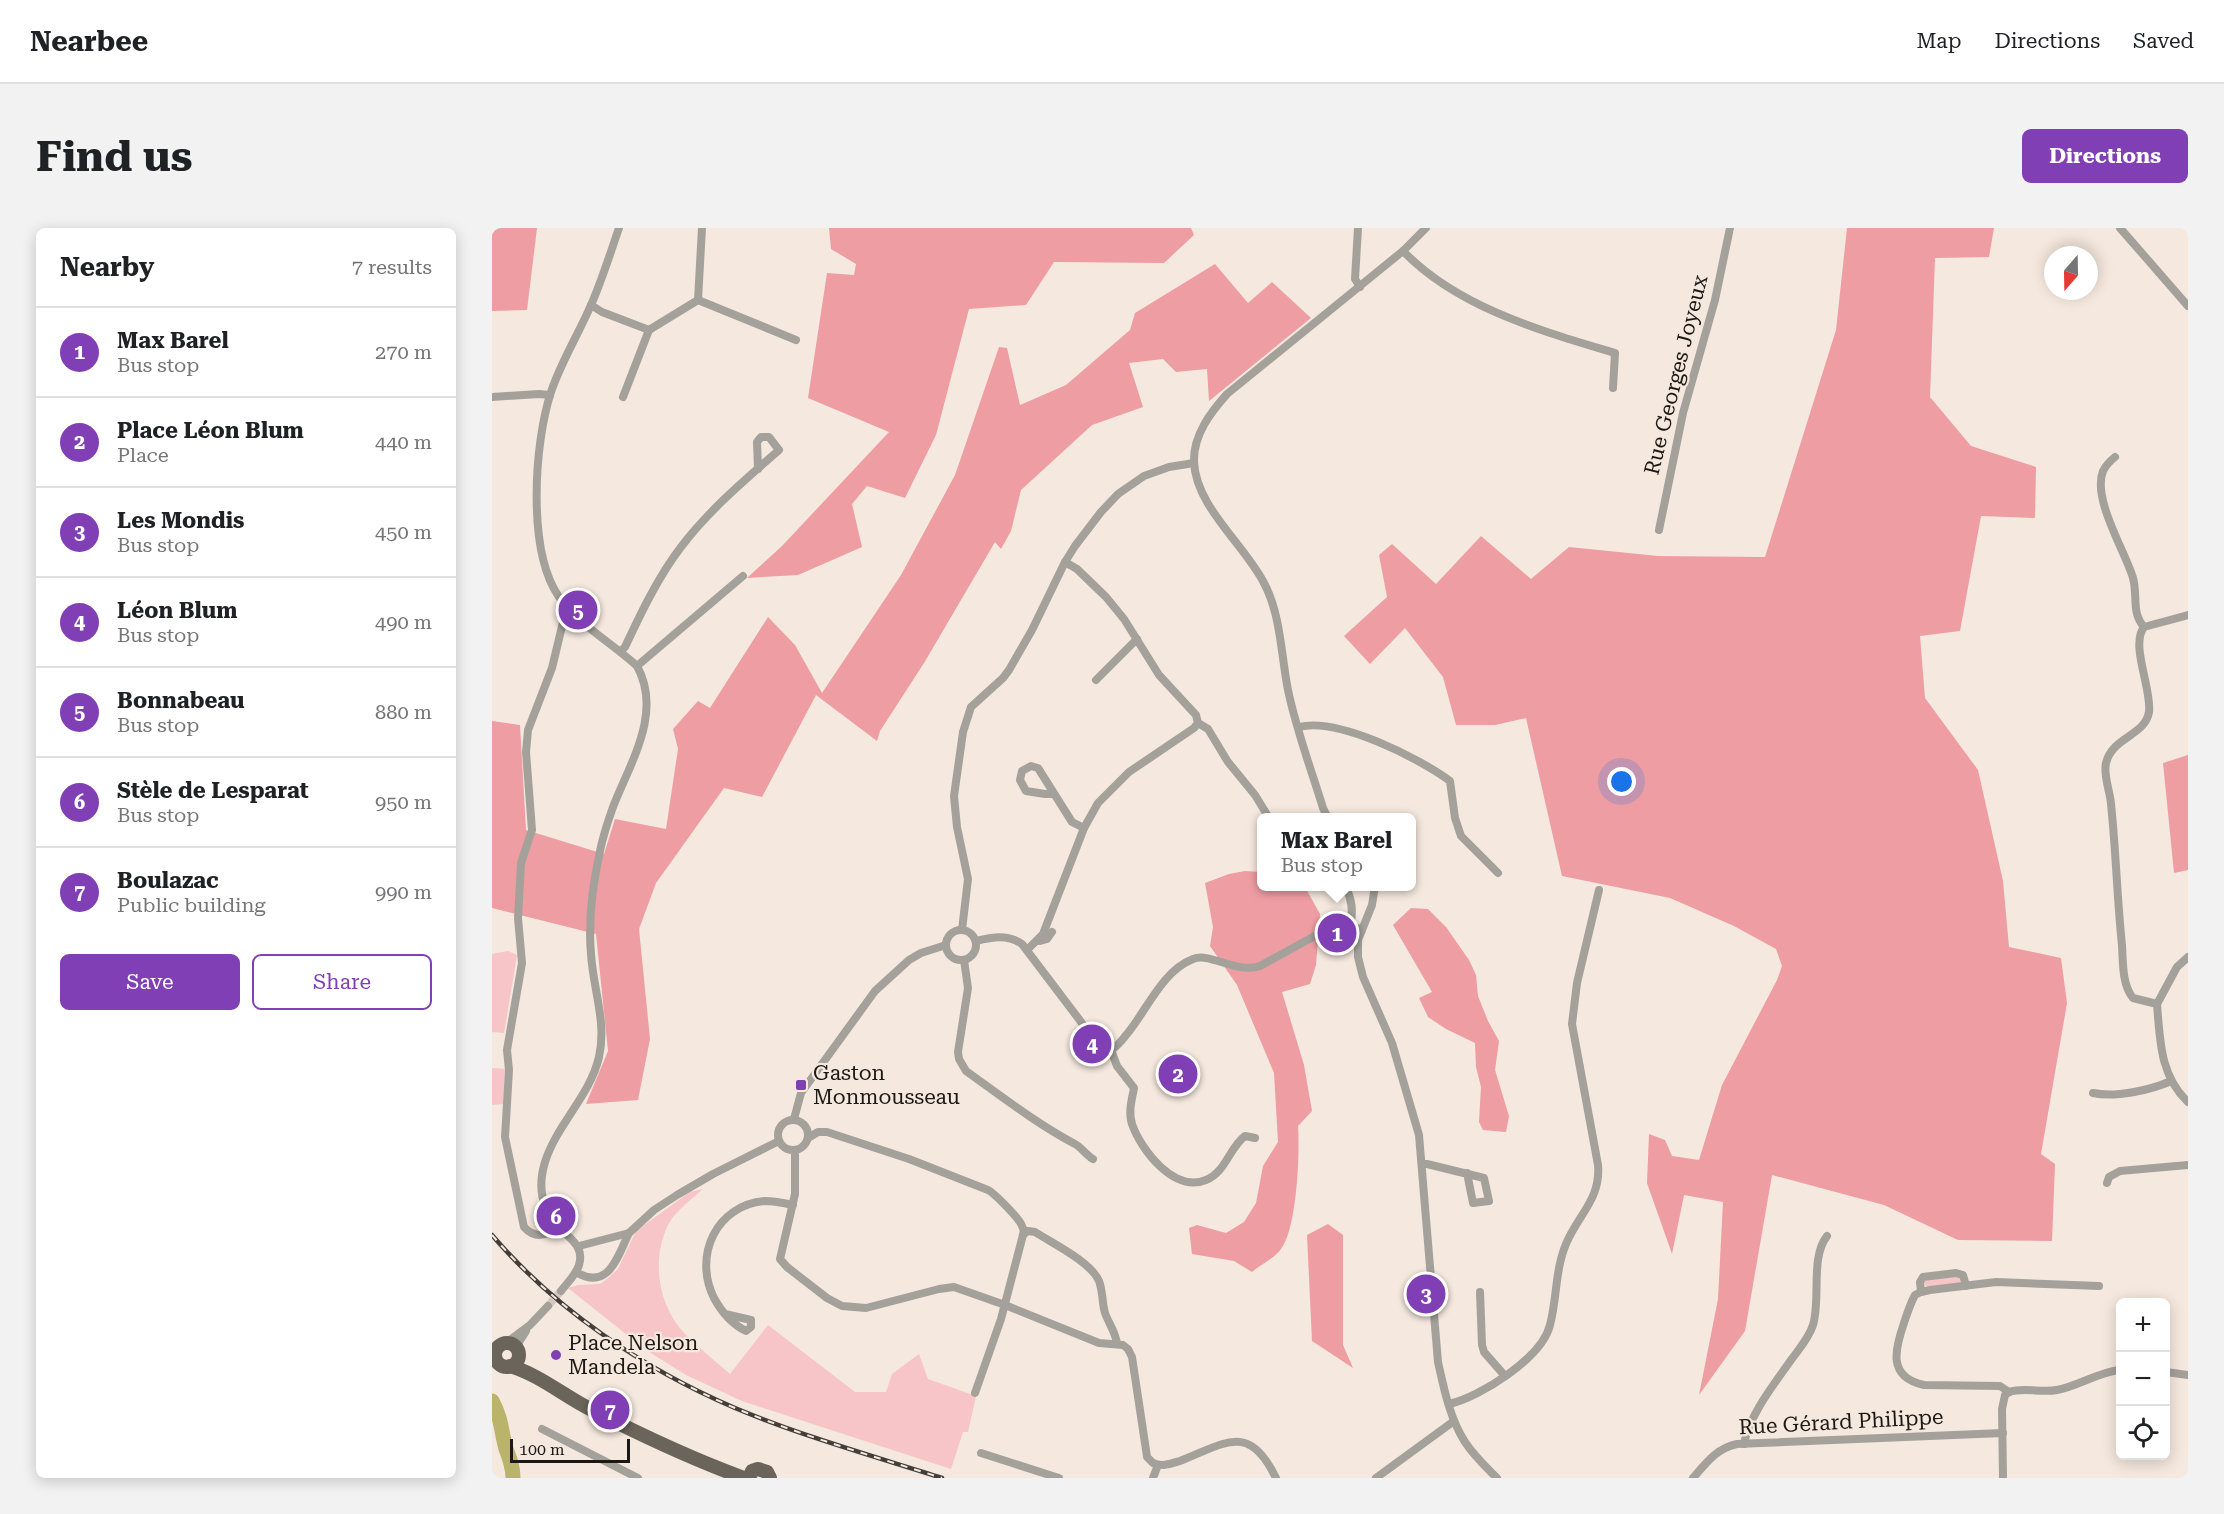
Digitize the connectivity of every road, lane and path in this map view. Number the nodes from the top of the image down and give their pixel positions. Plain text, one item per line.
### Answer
1 (619, 228) edge
2 (702, 228) edge
3 (1358, 228) edge
4 (1426, 228) edge
5 (1730, 228) edge
6 (2120, 228) edge
7 (1403, 251) junction
8 (1360, 287) junction
9 (698, 300) junction
10 (591, 305) junction
11 (2188, 306) edge
12 (649, 330) junction
13 (796, 340) dead end
14 (1613, 388) dead end
15 (550, 395) junction
16 (492, 397) edge
17 (623, 397) dead end
18 (2115, 457) dead end
19 (1194, 463) junction
20 (758, 469) dead end
21 (1659, 530) dead end
22 (1065, 562) junction
23 (743, 576) dead end
24 (570, 611) junction
25 (2188, 615) edge
26 (2144, 627) junction
27 (1137, 639) junction
28 (621, 651) junction
29 (637, 666) junction
30 (1096, 680) dead end
31 (1198, 723) junction
32 (1299, 727) junction
33 (1053, 794) dead end
34 (1266, 813) edge
35 (1326, 813) edge
36 (1084, 828) junction
37 (1498, 873) dead end
38 (1599, 890) dead end
39 (1347, 891) edge
40 (1374, 891) edge
41 (1350, 925) junction
42 (962, 930) junction
43 (1362, 930) junction
44 (1052, 932) dead end
45 (976, 941) junction
46 (1037, 942) junction
47 (946, 945) junction
48 (1027, 950) junction
49 (2188, 957) edge
50 (964, 960) junction
51 (2157, 1004) junction
52 (1111, 1050) junction
53 (2171, 1081) junction
54 (2093, 1093) dead end
55 (2188, 1102) edge
56 (794, 1119) junction
57 (808, 1137) junction
58 (1255, 1138) dead end
59 (779, 1141) junction
60 (795, 1150) junction
61 (1093, 1159) dead end
62 (1422, 1164) junction
63 (2188, 1165) edge
64 (1467, 1173) dead end
65 (2107, 1183) dead end
66 (793, 1205) junction
67 (559, 1227) junction
68 (629, 1233) junction
69 (1023, 1235) junction
70 (1827, 1236) dead end
71 (579, 1246) junction
72 (576, 1272) junction
73 (1966, 1286) junction
74 (2099, 1286) dead end
75 (561, 1291) tunnel mouth
76 (1480, 1292) dead end
77 (1921, 1292) junction
78 (1005, 1305) junction
79 (548, 1306) tunnel mouth
80 (725, 1314) dead end
81 (530, 1325) junction
82 (1117, 1344) junction
83 (497, 1347) edge
84 (518, 1351) junction
85 (510, 1366) junction
86 (2116, 1370) edge
87 (2170, 1373) edge
88 (2188, 1375) edge
89 (1504, 1376) junction
90 (541, 1379) junction
91 (2008, 1392) junction
92 (975, 1393) dead end
93 (1449, 1404) junction
94 (1454, 1421) junction
95 (542, 1429) dead end
96 (2003, 1433) junction
97 (1744, 1444) junction
98 (981, 1453) dead end
99 (1158, 1466) junction
100 (749, 1476) edge
101 (771, 1476) edge
102 (638, 1478) edge
103 (1059, 1478) edge
104 (1154, 1478) edge
105 (1276, 1478) edge
106 (1376, 1478) edge
107 (1497, 1478) edge
108 (1693, 1478) edge
109 (2003, 1478) edge

1 - 10 street
2 - 9 street
3 - 8 street
4 - 7 street
5 - 21 street, Rue Georges Joyeux
6 - 11 street
7 - 8 street
7 - 14 street
8 - 19 street
9 - 12 street
9 - 13 street
10 - 12 street
10 - 15 street
12 - 17 street
15 - 16 street
15 - 24 street
18 - 26 street
19 - 22 street
19 - 32 street
20 - 28 street
22 - 27 street
22 - 42 street
23 - 29 street
24 - 28 street
24 - 67 street
25 - 26 street
26 - 51 street
27 - 30 street
27 - 31 street
28 - 29 street
29 - 67 street
31 - 34 street
31 - 36 street
32 - 35 street
32 - 37 street
33 - 36 street
36 - 46 street
38 - 89 street
39 - 41 street
40 - 43 street
41 - 43 street
41 - 52 street
42 - 45 street
42 - 47 street
43 - 62 street
44 - 46 street
45 - 48 street
45 - 50 street
46 - 48 street
47 - 50 street
47 - 56 street
48 - 52 street
49 - 51 street
50 - 61 street
51 - 53 street
52 - 58 street
53 - 54 street
53 - 55 street
56 - 57 street
56 - 59 street
57 - 60 street
57 - 69 street
59 - 60 street
59 - 68 street
60 - 66 street
62 - 64 street
62 - 93 street
63 - 65 street
66 - 78 street
66 - 80 street
67 - 71 street
68 - 71 street
68 - 72 street
69 - 78 street
69 - 82 street
70 - 97 street
71 - 72 street
72 - 75 street
73 - 74 street
73 - 77 street
73 - 77 street
76 - 89 street
77 - 91 street
78 - 82 street
78 - 92 street
79 - 81 street
81 - 83 street
81 - 84 street
82 - 99 street
83 - 84 main road
83 - 85 main road
84 - 85 main road
84 - 90 main road
85 - 90 main road
86 - 91 street
87 - 88 street
89 - 93 street
90 - 100 main road
91 - 96 street
93 - 94 street
94 - 106 street
94 - 107 street
95 - 102 street
96 - 97 street, Rue Gérard Philippe
96 - 109 street
97 - 108 street, Rue Gérard Philippe
98 - 103 street
99 - 104 street
99 - 105 street
100 - 101 main road

